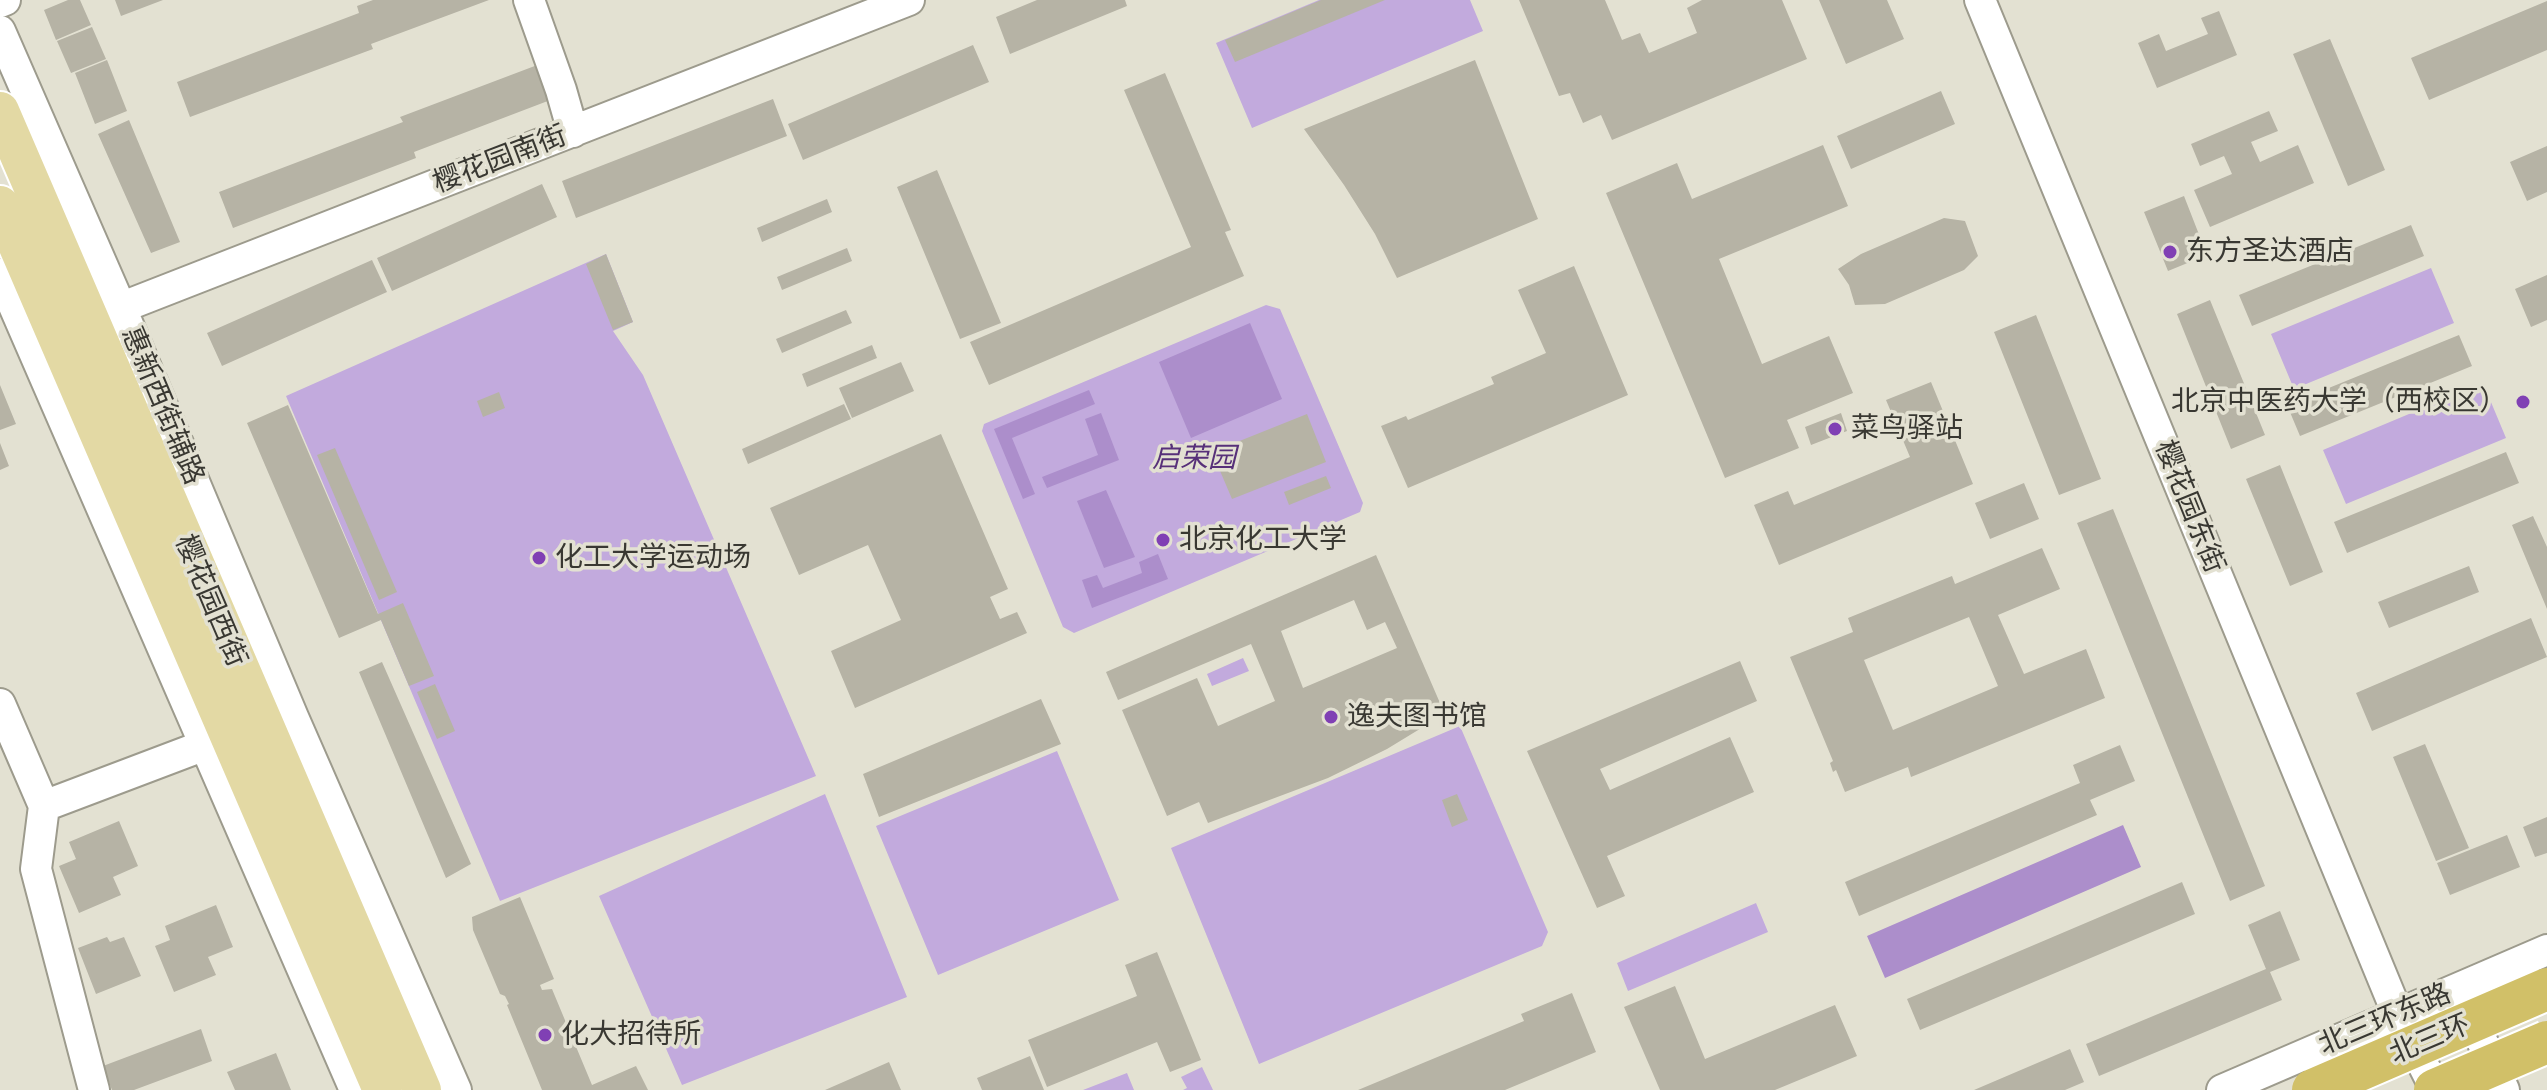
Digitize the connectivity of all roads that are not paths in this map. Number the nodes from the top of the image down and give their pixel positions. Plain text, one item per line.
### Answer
1 (529, 0) edge
2 (909, 0) edge
3 (1986, 2) edge
4 (0, 31) edge
5 (0, 111) edge
6 (573, 132) junction
7 (0, 205) edge
8 (0, 274) edge
9 (105, 314) junction
10 (0, 704) edge
11 (216, 741) junction
12 (44, 806) junction
13 (2547, 950) edge
14 (2459, 989) junction
15 (2547, 989) edge
16 (2398, 1015) junction
17 (2547, 1042) edge
18 (94, 1090) edge
19 (355, 1090) edge
20 (382, 1090) edge
21 (422, 1090) edge
22 (456, 1090) edge
23 (2222, 1090) edge
24 (2313, 1090) edge
25 (2421, 1090) edge
26 (2436, 1090) edge
27 (2504, 1090) edge

1 - 6 street
2 - 6 street, 樱花园南街
3 - 16 street, 樱花园东街
4 - 9 street, 惠新西街辅路
5 - 9 main road, 樱花园西街
6 - 9 street, 樱花园南街
7 - 11 main road, 樱花园西街
8 - 11 street
9 - 21 main road, 樱花园西街
9 - 22 street, 惠新西街辅路
10 - 12 street
11 - 12 street
11 - 19 street
11 - 20 main road, 樱花园西街
12 - 18 street
13 - 14 street, 北三环东路
14 - 16 street, 北三环东路
14 - 27 street
15 - 24 highway, 北三环, bridge
16 - 23 street, 北三环东路
16 - 25 street
16 - 26 street
17 - 26 highway, 北三环, bridge

